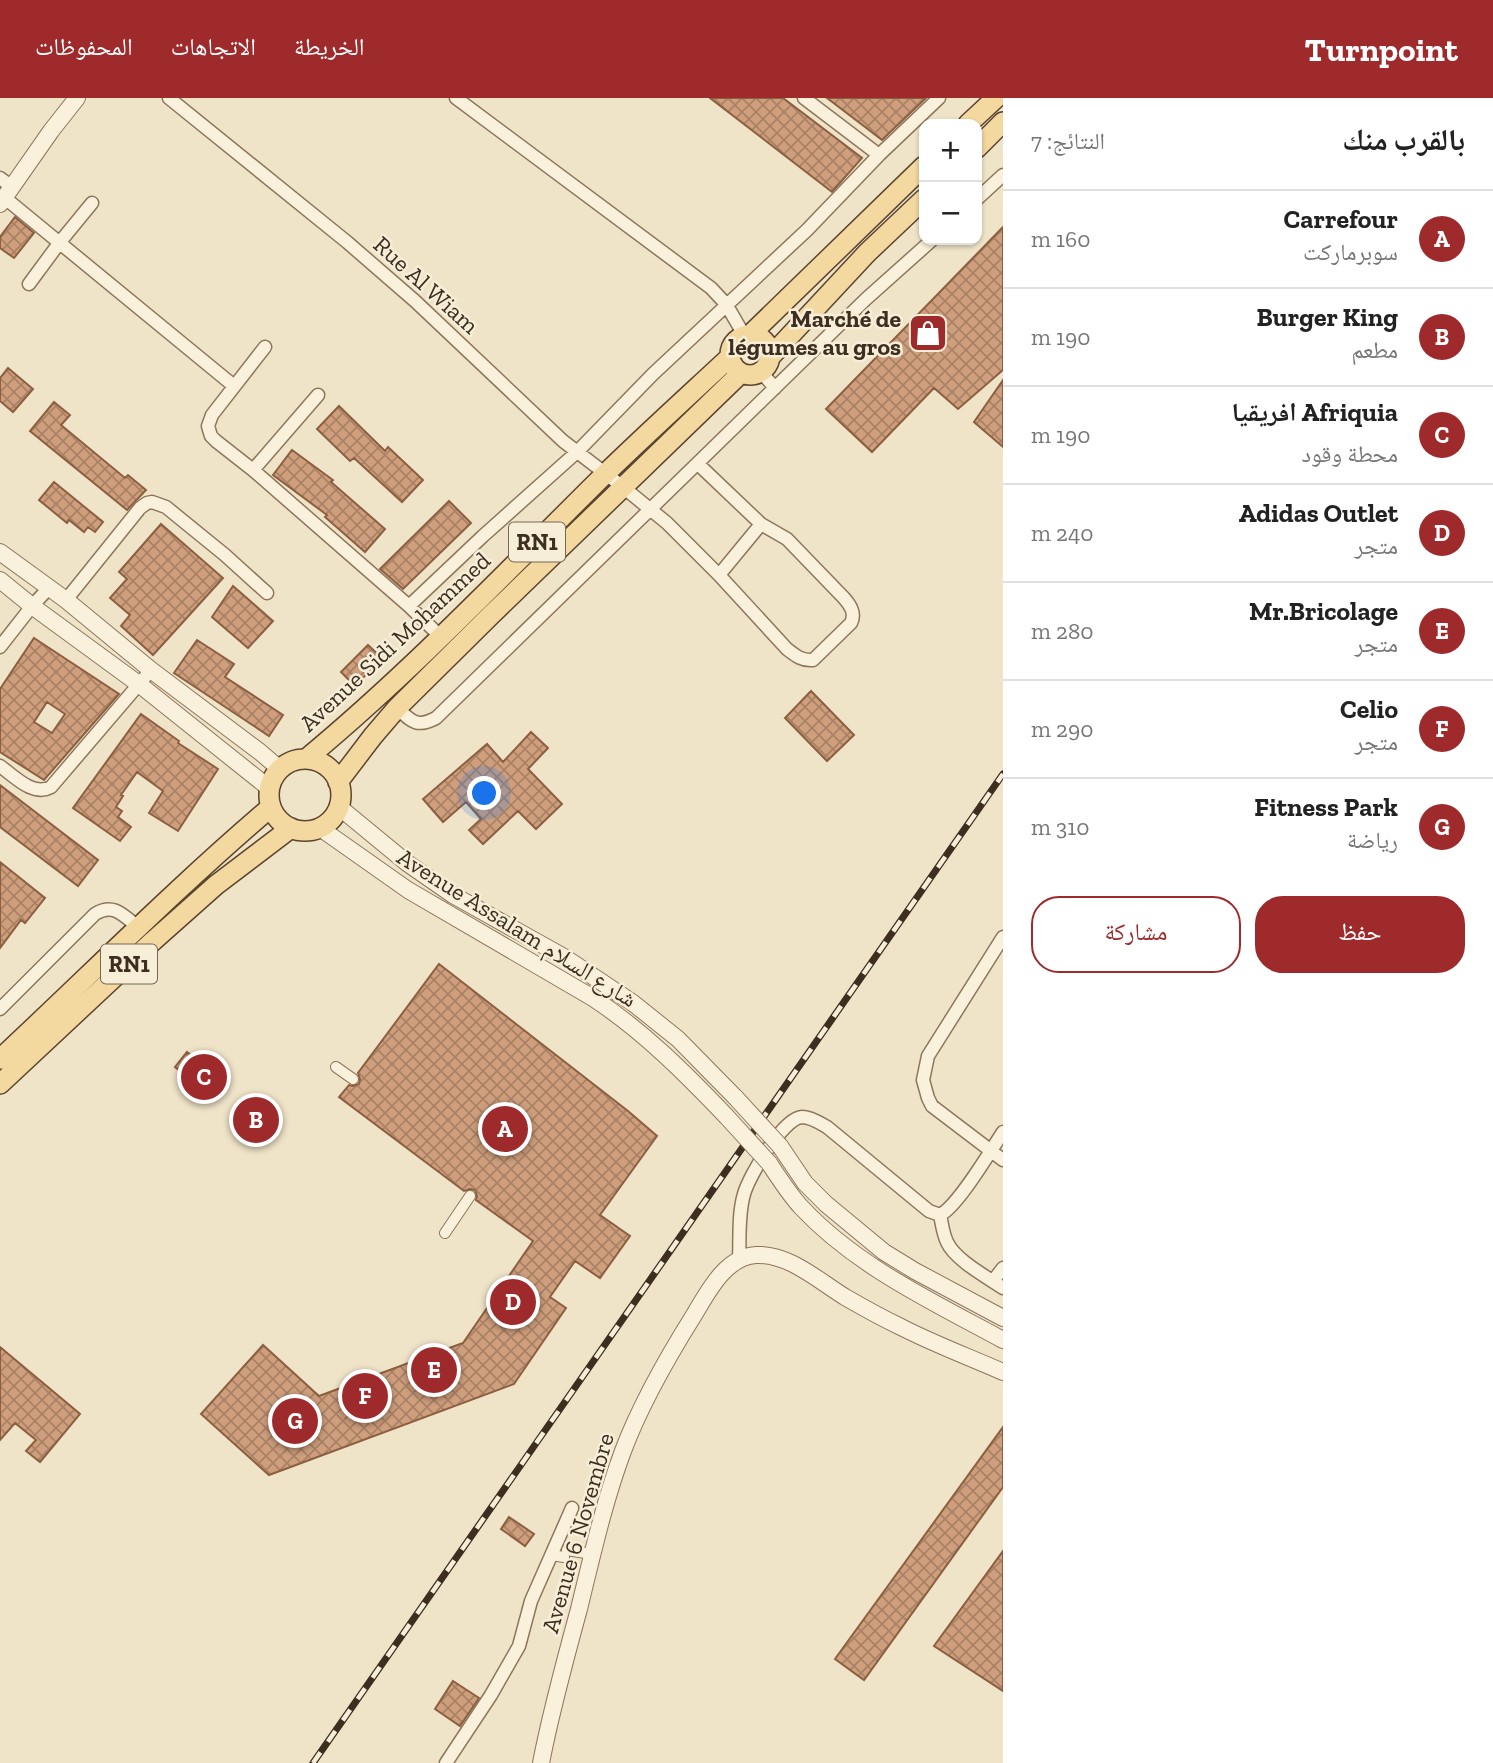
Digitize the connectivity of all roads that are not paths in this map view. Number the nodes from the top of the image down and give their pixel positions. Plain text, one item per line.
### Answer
1 (77, 98) edge
2 (169, 98) edge
3 (456, 98) edge
4 (804, 98) edge
5 (939, 98) edge
6 (996, 98) edge
7 (973, 119) edge
8 (1003, 122) edge
9 (982, 143) edge
10 (879, 155) junction
11 (919, 171) edge
12 (1003, 175) edge
13 (4, 192) edge
14 (982, 194) edge
15 (92, 203) dead end
16 (919, 204) edge
17 (60, 242) junction
18 (926, 245) edge
19 (29, 284) dead end
20 (726, 304) junction
21 (747, 335) junction
22 (265, 347) dead end
23 (751, 364) junction
24 (234, 386) junction
25 (775, 388) junction
26 (318, 395) dead end
27 (577, 452) junction
28 (698, 464) junction
29 (253, 470) junction
30 (606, 474) junction
31 (623, 487) junction
32 (650, 509) junction
33 (761, 524) junction
34 (0, 552) edge
35 (719, 575) junction
36 (0, 580) edge
37 (49, 588) junction
38 (267, 593) dead end
39 (66, 600) junction
40 (32, 606) junction
41 (409, 606) junction
42 (441, 637) junction
43 (0, 647) edge
44 (151, 670) junction
45 (140, 685) junction
46 (397, 708) junction
47 (306, 759) junction
48 (0, 766) edge
49 (280, 769) junction
50 (338, 782) junction
51 (270, 797) junction
52 (339, 807) junction
53 (291, 828) junction
54 (320, 828) junction
55 (139, 928) junction
56 (1003, 937) edge
57 (0, 1009) edge
58 (0, 1059) edge
59 (337, 1068) dead end
60 (353, 1079) dead end
61 (0, 1084) edge
62 (1003, 1132) edge
63 (991, 1150) junction
64 (1003, 1160) edge
65 (470, 1196) dead end
66 (940, 1215) junction
67 (444, 1233) dead end
68 (739, 1259) junction
69 (1003, 1268) edge
70 (998, 1285) edge
71 (1003, 1318) edge
72 (1003, 1340) edge
73 (1003, 1372) edge
74 (572, 1508) dead end
75 (561, 1554) junction
76 (592, 1554) junction
77 (446, 1763) edge
78 (541, 1763) edge

1 - 13 street
2 - 27 street, Rue Al Wiam
3 - 20 street
4 - 10 street
5 - 10 street
6 - 7 main road
8 - 9 main road
10 - 20 street
11 - 21 main road, RN1
12 - 14 street
13 - 17 street
15 - 17 street
16 - 23 main road, Avenue Sidi Mohammed / RN1
17 - 19 street
17 - 24 street
18 - 25 street
20 - 21 street
20 - 27 street
21 - 23 main road, RN1
21 - 23 main road
22 - 24 street
23 - 25 street
23 - 30 main road, Avenue Sidi Mohammed / RN1
23 - 31 main road, Avenue Sidi Mohammed / RN1
24 - 29 street
25 - 28 street
26 - 29 street
27 - 30 street, Rue Al Wiam
27 - 41 street
28 - 32 street
28 - 33 street
29 - 41 street
30 - 31 street, Rue Al Wiam
30 - 42 main road, Avenue Sidi Mohammed / RN1
31 - 32 street, Rue Al Wiam
31 - 46 main road, Avenue Sidi Mohammed / RN1
32 - 35 street, Rue Al Wiam
32 - 46 street
33 - 35 street
33 - 35 street, Rue Al Wiam
34 - 37 street
36 - 40 street
37 - 39 street
37 - 40 street
38 - 39 street
39 - 44 street
40 - 43 street
40 - 45 street
41 - 42 street
42 - 47 main road, Avenue Sidi Mohammed / RN1
44 - 45 street
44 - 49 street
45 - 48 street
45 - 51 street
46 - 50 main road, Avenue Sidi Mohammed / RN1
47 - 49 main road, RN1
47 - 50 main road
49 - 51 main road, RN1
50 - 52 main road
51 - 53 main road
51 - 55 main road, RN1
52 - 54 main road
52 - 71 street, Avenue Assalam شارع السلام, bridge
53 - 54 main road
53 - 61 main road, RN1
54 - 72 street, Avenue Assalam شارع السلام, bridge
55 - 57 street
55 - 58 main road, RN1
56 - 63 street
59 - 60 street
62 - 63 street
63 - 64 street
63 - 66 street
65 - 67 street
66 - 68 street
66 - 70 street
68 - 73 street
68 - 76 street, Avenue 6 Novembre
69 - 70 street
74 - 75 street
75 - 76 street
75 - 77 street
76 - 78 street, Avenue 6 Novembre

